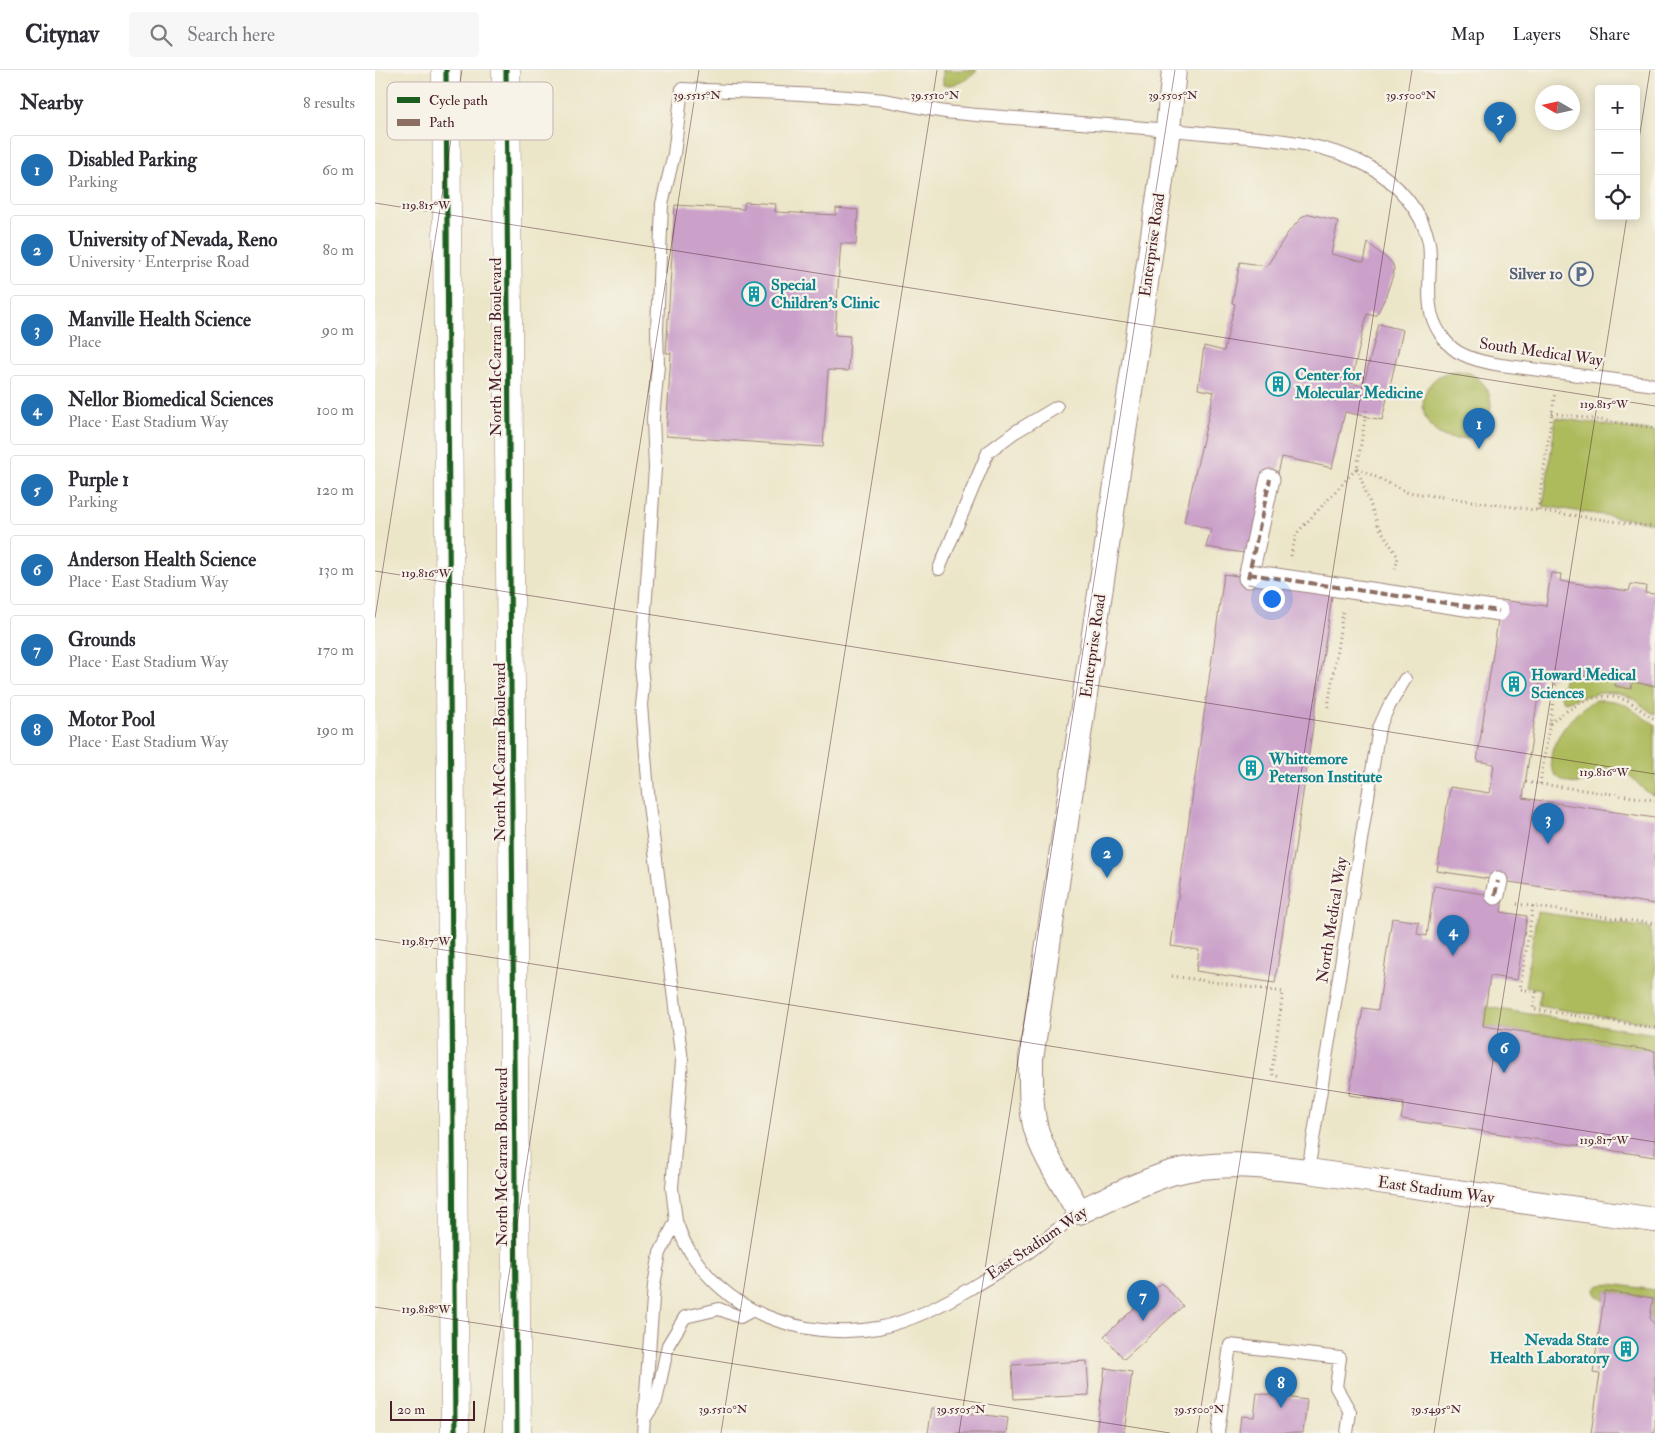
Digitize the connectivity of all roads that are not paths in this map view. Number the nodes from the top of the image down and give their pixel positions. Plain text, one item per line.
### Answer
1 (1174, 70) edge
2 (1168, 129) junction
3 (446, 140) edge
4 (507, 140) edge
5 (1655, 385) edge
6 (1057, 407) dead end
7 (1270, 480) dead end
8 (939, 569) dead end
9 (1499, 611) dead end
10 (1405, 679) dead end
11 (1308, 1171) junction
12 (1079, 1212) junction
13 (1655, 1220) edge
14 (676, 1221) junction
15 (753, 1310) junction
16 (643, 1427) edge
17 (455, 1433) edge
18 (517, 1433) edge
19 (1217, 1433) edge
20 (1347, 1433) edge

1 - 2 street, Enterprise Road
2 - 5 lane, South Medical Way
2 - 12 street, Enterprise Road
2 - 14 lane, South Medical Way
3 - 17 main road
4 - 18 main road, North McCarran Boulevard
6 - 8 lane
7 - 9 street, bridge
10 - 11 lane, North Medical Way
11 - 12 street, East Stadium Way
11 - 13 street, East Stadium Way
12 - 15 lane, East Stadium Way
14 - 15 lane, East Stadium Way
14 - 16 lane
15 - 16 lane
19 - 20 lane

